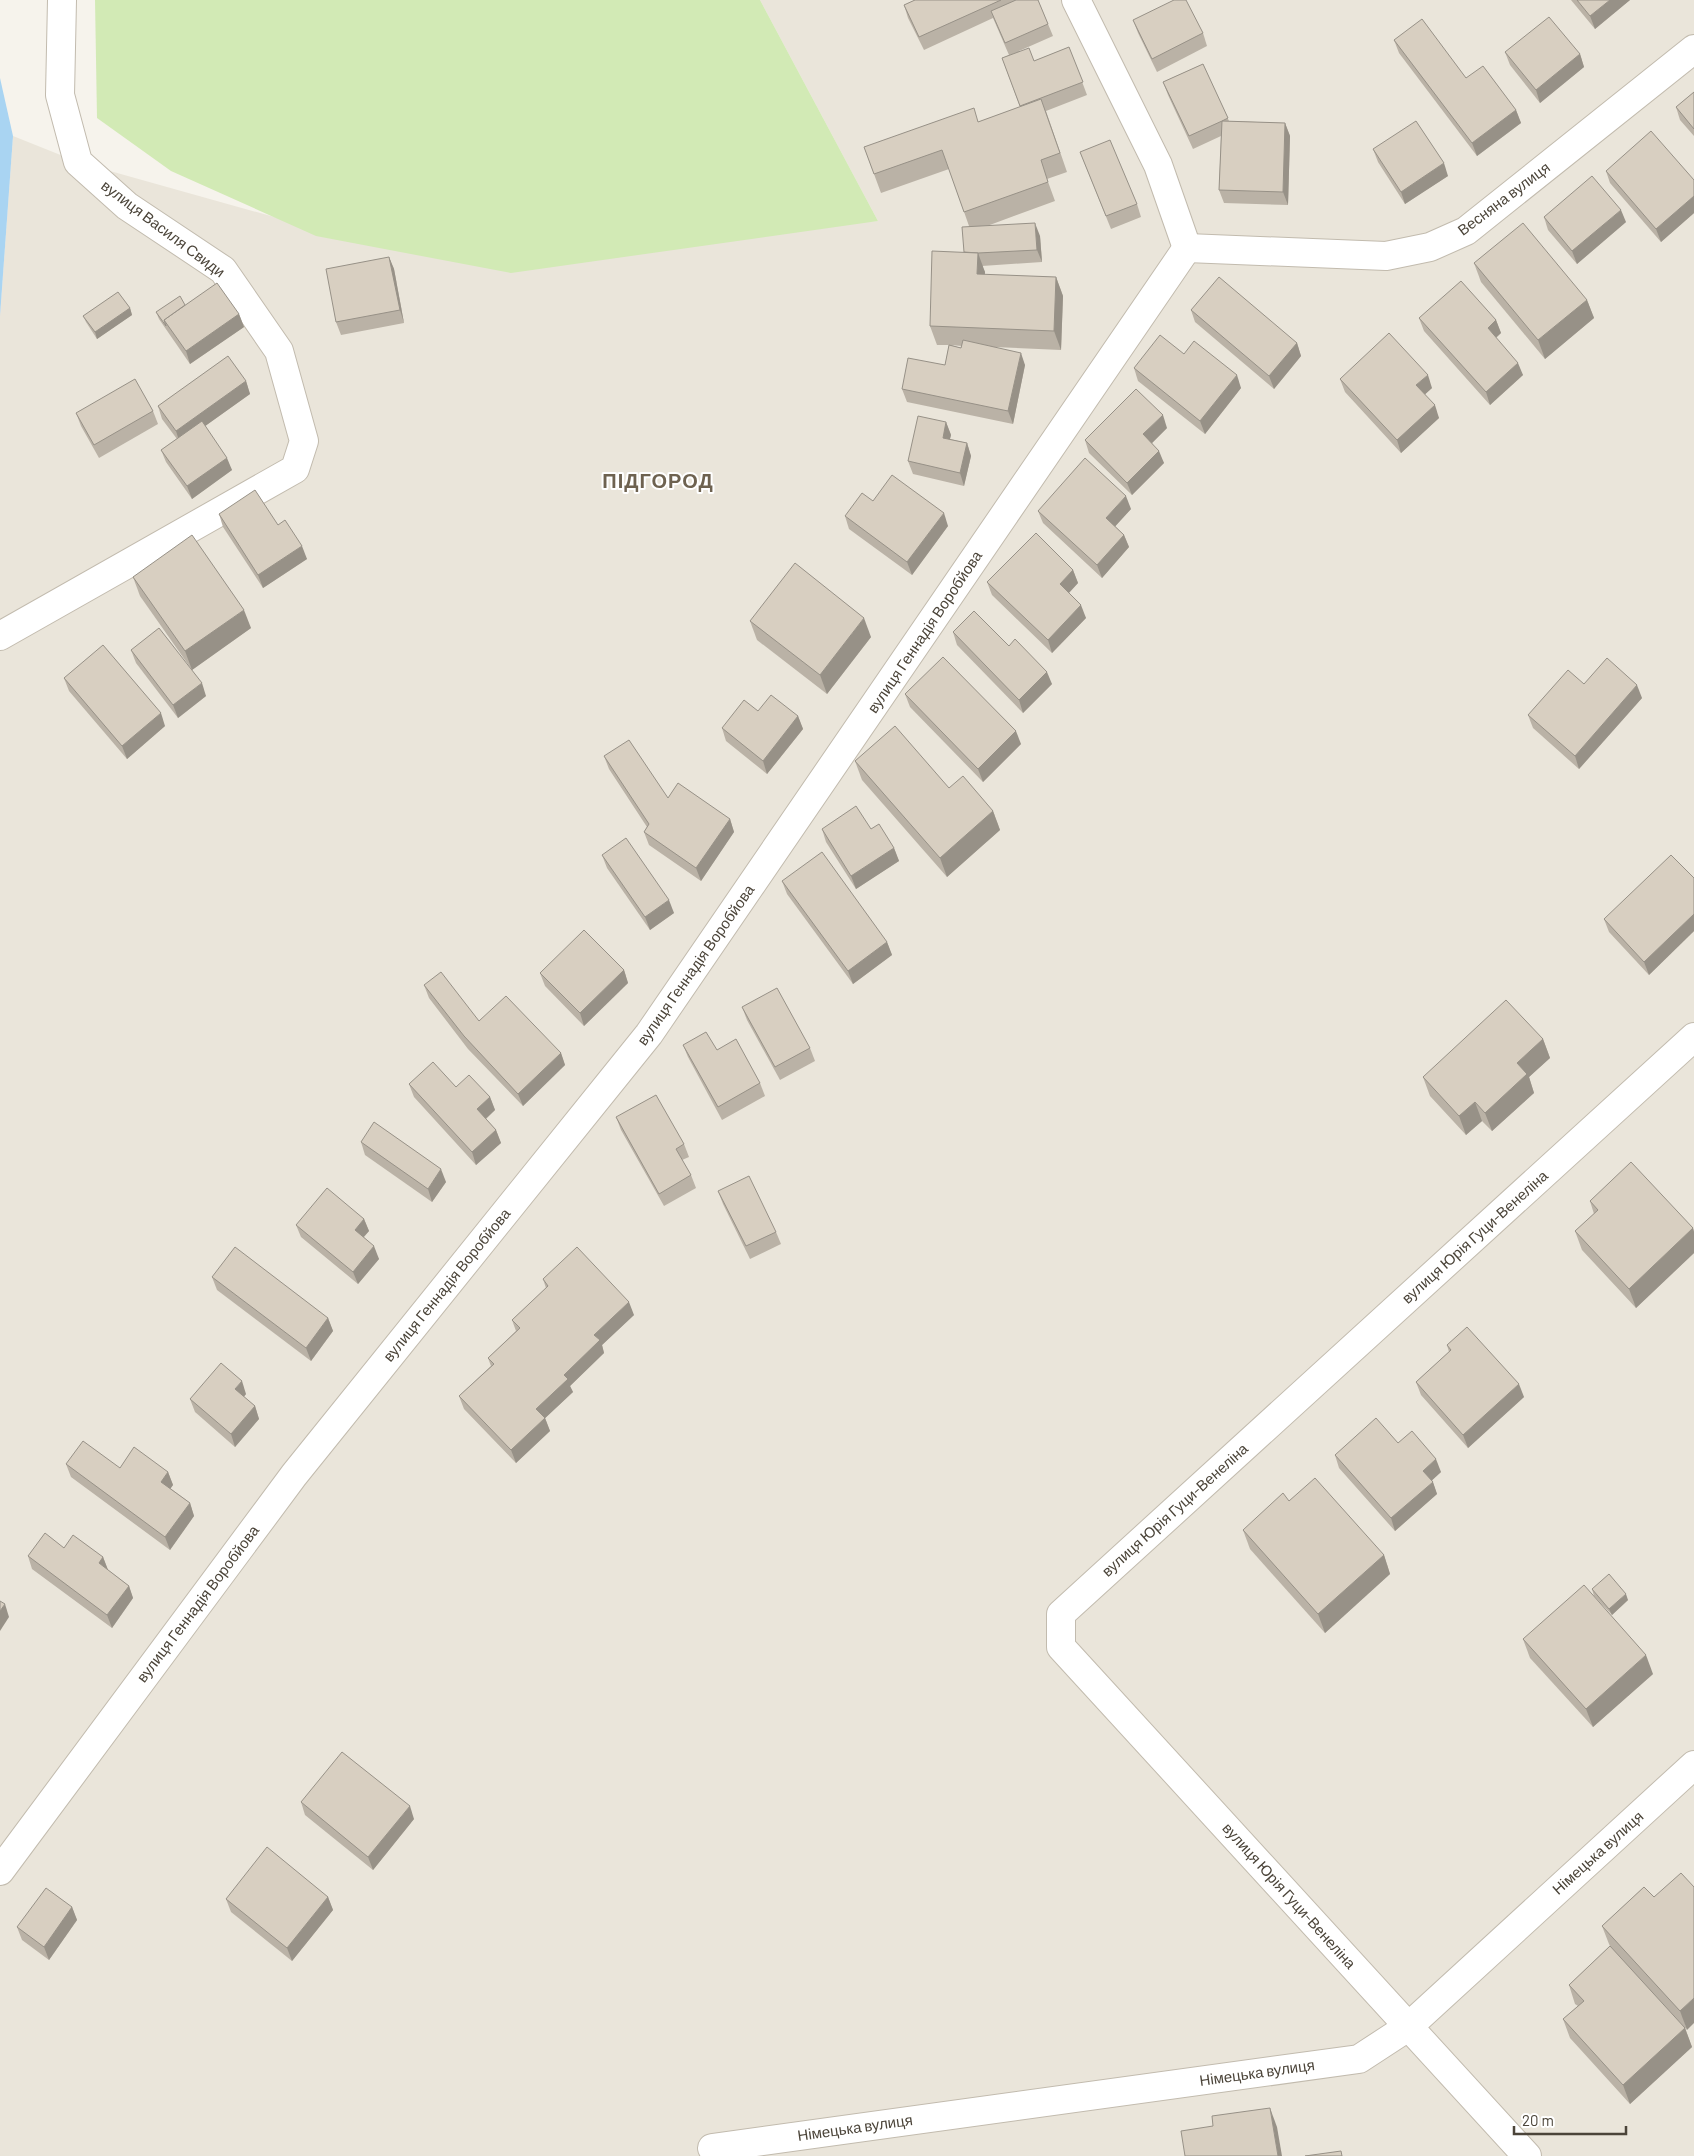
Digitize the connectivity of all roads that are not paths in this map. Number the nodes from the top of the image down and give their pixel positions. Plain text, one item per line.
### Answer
1 (62, 0) edge
2 (1076, 0) edge
3 (1694, 49) edge
4 (1188, 248) junction
5 (0, 636) edge
6 (1694, 1037) edge
7 (1694, 1765) edge
8 (0, 1871) edge
9 (1408, 2027) junction
10 (712, 2148) dead end
11 (1527, 2156) edge

1 - 5 street, вулиця Василя Свиди
2 - 4 street
3 - 4 street, Весняна вулиця
4 - 8 street, вулиця Геннадія Воробйова
6 - 9 street, вулиця Юрія Гуци-Венеліна
7 - 9 street, Німецька вулиця
9 - 10 street, Німецька вулиця
9 - 11 street, вулиця Юрія Гуци-Венеліна

